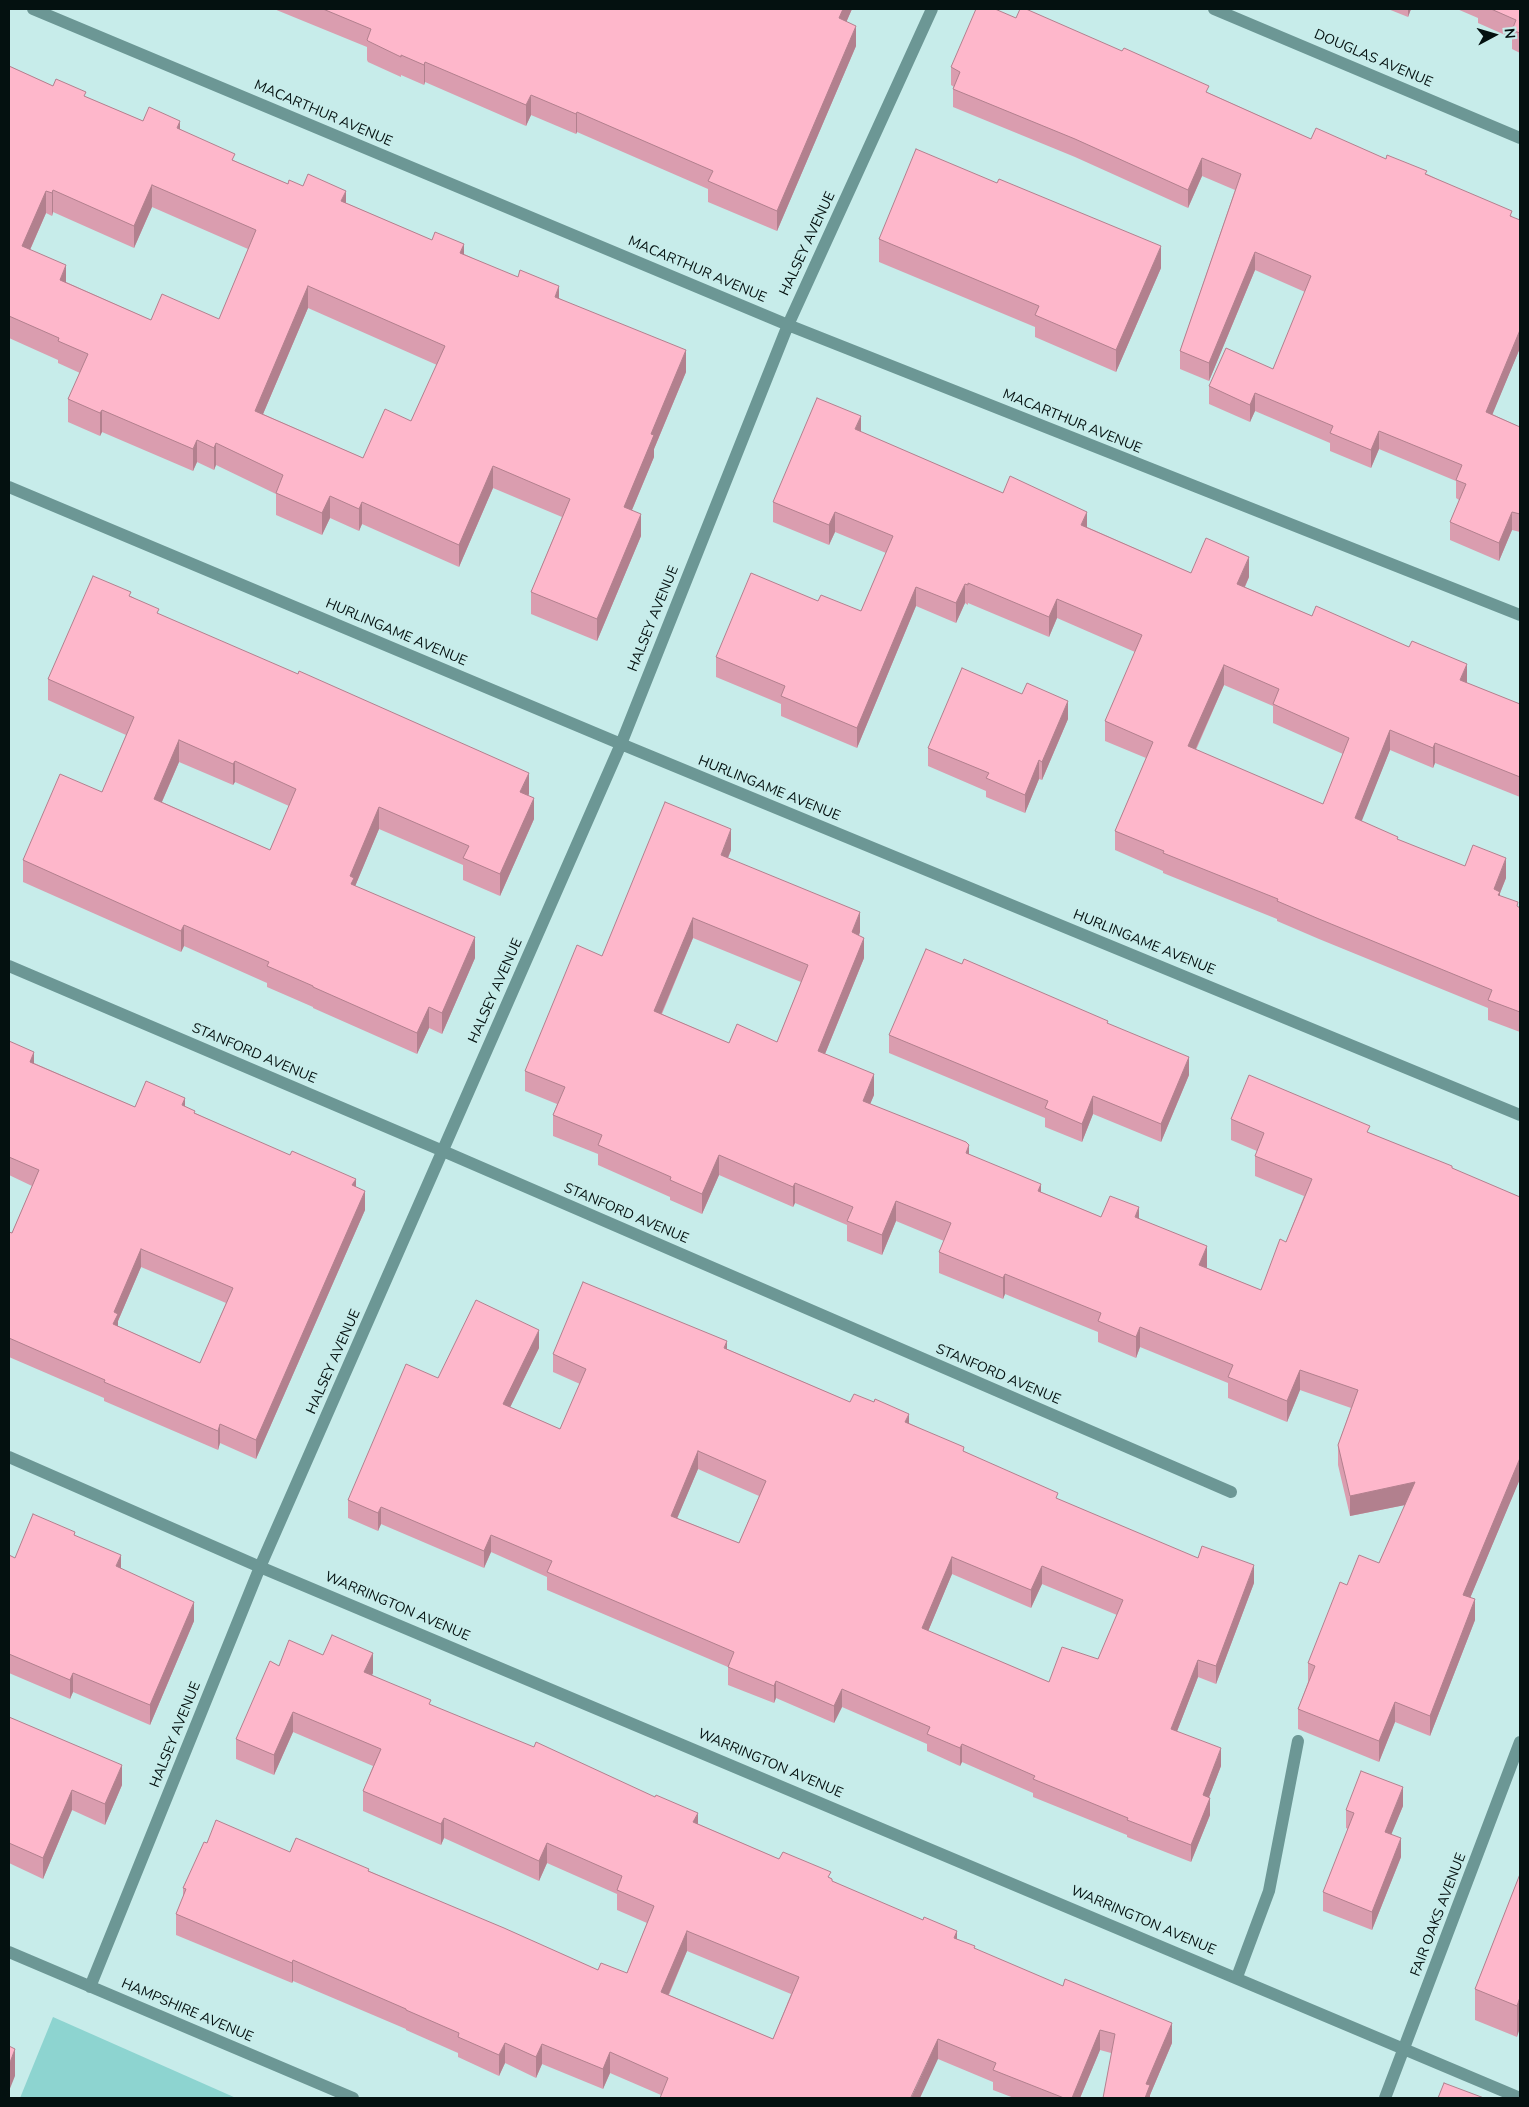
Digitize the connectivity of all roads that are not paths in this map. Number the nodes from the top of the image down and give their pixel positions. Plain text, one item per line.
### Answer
1 (33, 9) edge
2 (932, 9) edge
3 (1214, 9) edge
4 (1520, 138) edge
5 (788, 325) junction
6 (9, 487) edge
7 (1520, 616) edge
8 (621, 744) junction
9 (9, 966) edge
10 (1520, 1115) edge
11 (443, 1151) junction
12 (9, 1457) edge
13 (1231, 1492) dead end
14 (260, 1566) junction
15 (1298, 1742) dead end
16 (1520, 1742) edge
17 (9, 1952) edge
18 (1237, 1977) junction
19 (90, 1987) junction
20 (1404, 2047) junction
21 (353, 2098) edge
22 (1385, 2098) edge
23 (1520, 2098) edge

1 - 5 street, MACARTHUR AVENUE
2 - 5 street, HALSEY AVENUE
3 - 4 street, DOUGLAS AVENUE
5 - 7 street, MACARTHUR AVENUE
5 - 8 street, HALSEY AVENUE
6 - 8 street, HURLINGAME AVENUE
8 - 10 street, HURLINGAME AVENUE
8 - 11 street, HALSEY AVENUE
9 - 11 street, STANFORD AVENUE
11 - 13 street, STANFORD AVENUE
11 - 14 street, HALSEY AVENUE
12 - 14 street, WARRINGTON AVENUE
14 - 18 street, WARRINGTON AVENUE
14 - 19 street, HALSEY AVENUE
15 - 18 street
16 - 20 street, FAIR OAKS AVENUE
17 - 19 street, HAMPSHIRE AVENUE
18 - 20 street, WARRINGTON AVENUE
19 - 21 street, HAMPSHIRE AVENUE
20 - 22 street, FAIR OAKS AVENUE
20 - 23 street, WARRINGTON AVENUE

